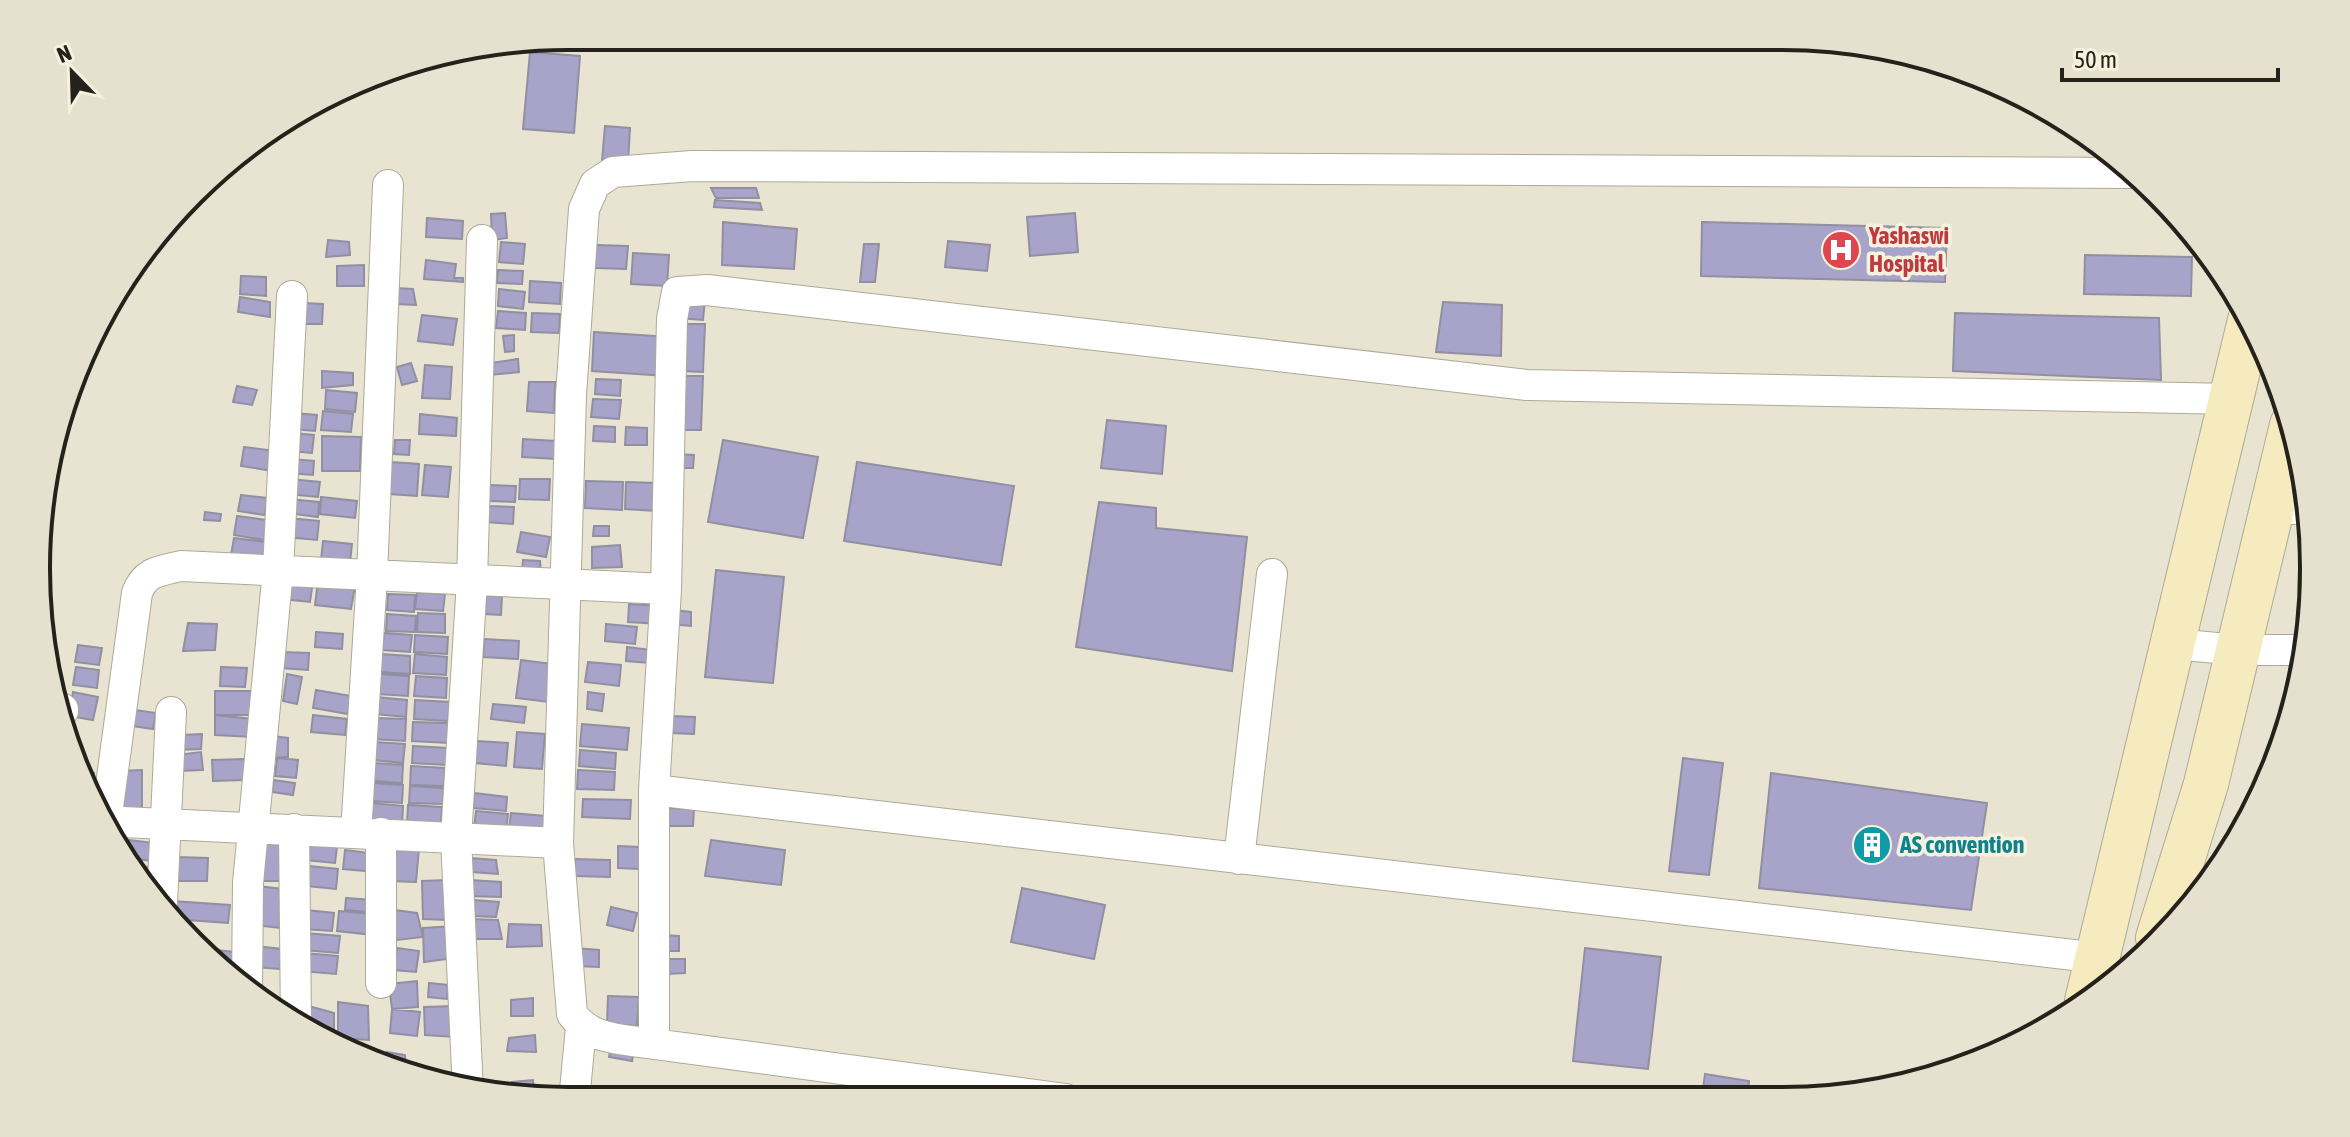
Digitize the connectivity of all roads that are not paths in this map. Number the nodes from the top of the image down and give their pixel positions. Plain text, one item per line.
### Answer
1 (2116, 173) edge
2 (388, 185) dead end
3 (482, 240) dead end
4 (292, 296) dead end
5 (2246, 338) edge
6 (2234, 399) junction
7 (2291, 472) edge
8 (2290, 509) edge
9 (278, 570) junction
10 (1272, 574) dead end
11 (372, 576) junction
12 (472, 581) junction
13 (567, 586) junction
14 (666, 589) junction
15 (2174, 644) junction
16 (2238, 650) junction
17 (2294, 650) edge
18 (171, 712) dead end
19 (654, 790) junction
20 (107, 806) edge
21 (116, 822) edge
22 (165, 823) junction
23 (256, 827) junction
24 (294, 829) junction
25 (369, 833) junction
26 (456, 838) junction
27 (558, 843) junction
28 (1239, 859) junction
29 (162, 890) edge
30 (2165, 917) edge
31 (2099, 958) junction
32 (247, 975) edge
33 (381, 983) dead end
34 (2092, 984) edge
35 (296, 1010) edge
36 (581, 1027) junction
37 (654, 1044) junction
38 (467, 1077) edge
39 (575, 1087) edge
40 (976, 1087) edge

1 - 13 street
2 - 11 street
3 - 12 street
4 - 9 street
5 - 6 main road
6 - 14 street
6 - 15 main road
7 - 8 main road
8 - 16 main road
9 - 11 street
9 - 20 street
9 - 23 street
10 - 28 street
11 - 12 street
11 - 25 street
12 - 13 street
12 - 26 street
13 - 14 street
13 - 27 street
14 - 19 street
15 - 16 street
15 - 31 main road
16 - 17 street
16 - 30 main road
18 - 22 street
19 - 28 street
19 - 37 street
21 - 22 street
22 - 23 street
22 - 29 street
23 - 24 street
23 - 32 street
24 - 25 street
24 - 35 street
25 - 26 street
25 - 33 street
26 - 27 street
26 - 38 street
27 - 36 street
28 - 31 street
31 - 34 main road
36 - 37 street
36 - 39 street
37 - 40 street

